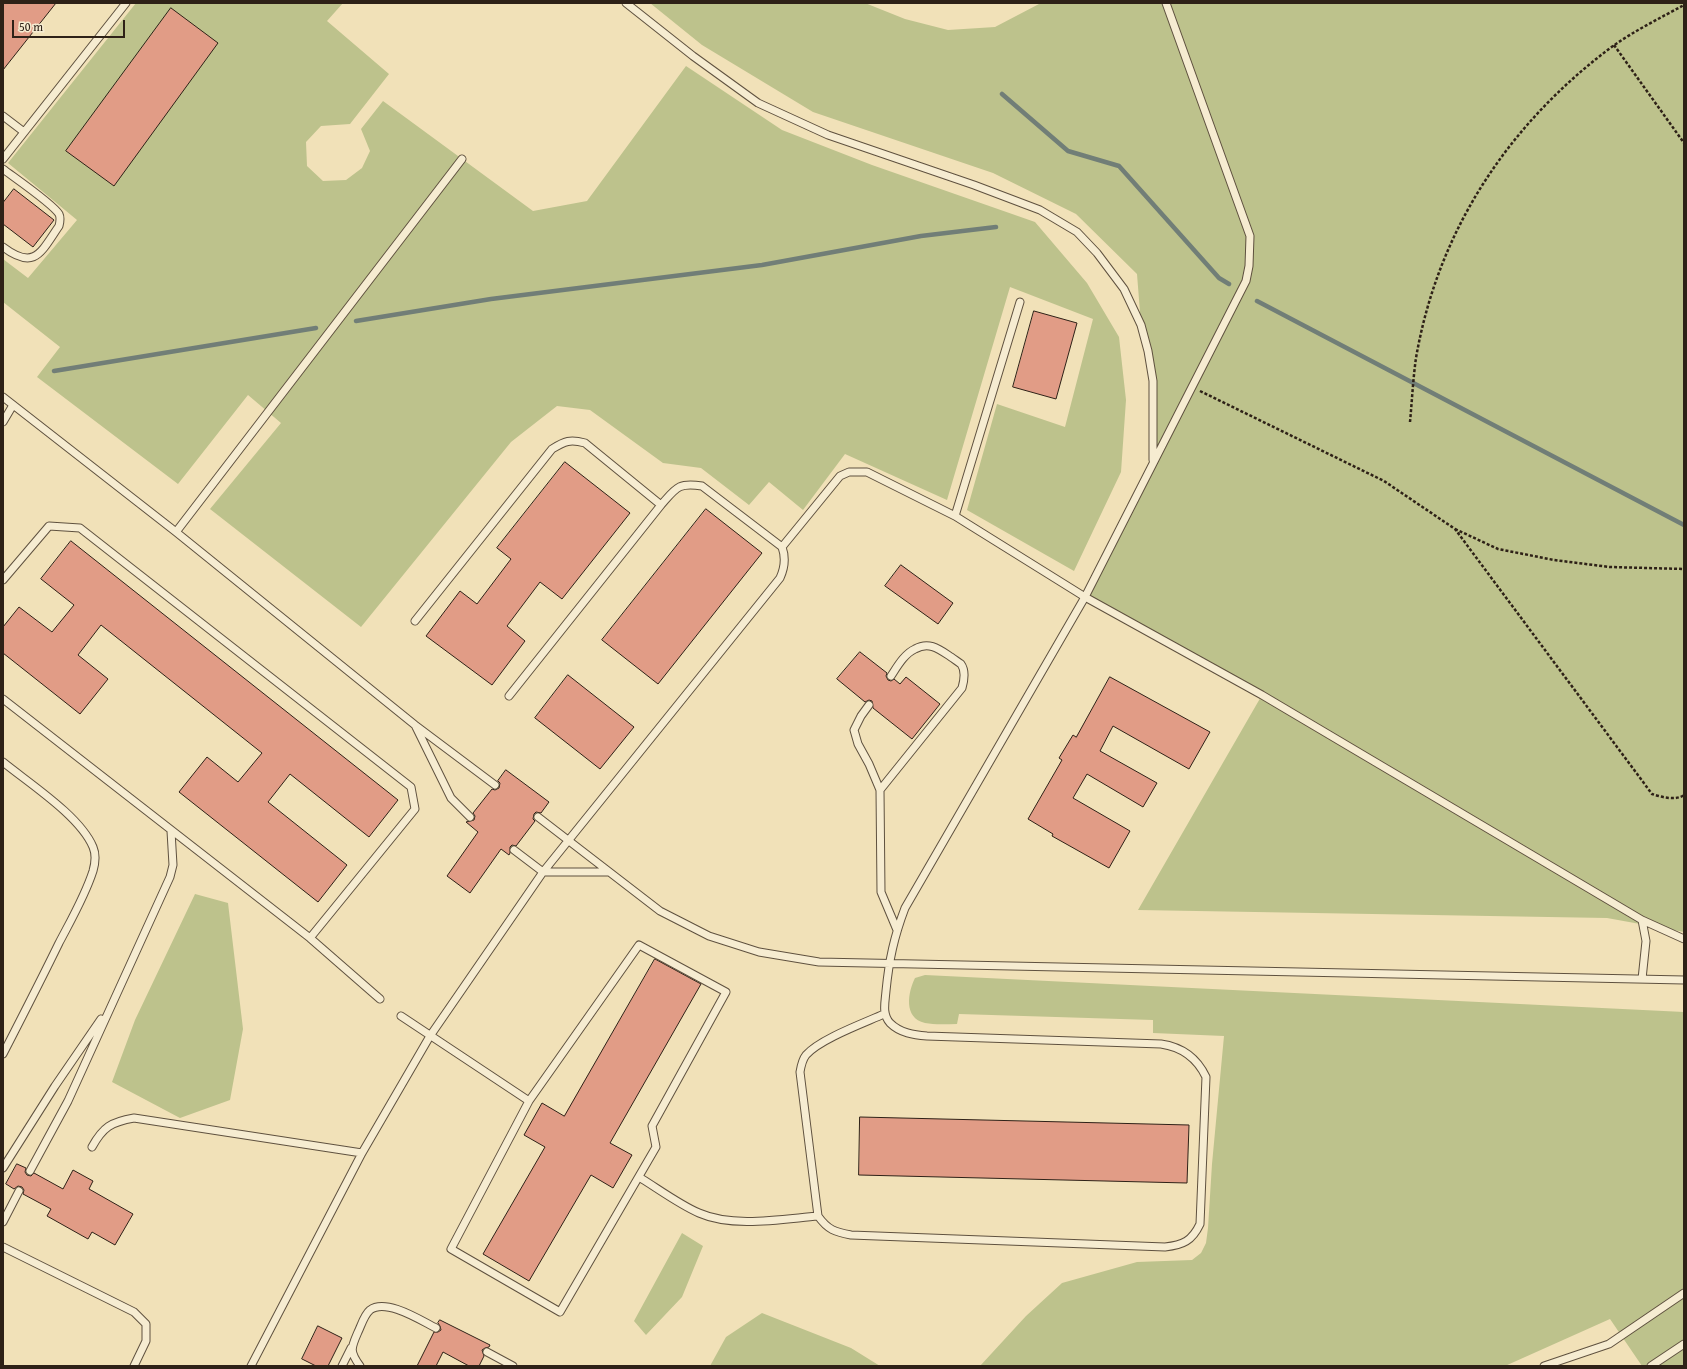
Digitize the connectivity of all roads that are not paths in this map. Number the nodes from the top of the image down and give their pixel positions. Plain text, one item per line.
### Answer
1 (126, 3) edge
2 (626, 3) edge
3 (1166, 3) edge
4 (3, 116) edge
5 (24, 132) junction
6 (3, 159) edge
7 (462, 159) dead end
8 (3, 169) edge
9 (3, 247) edge
10 (1020, 302) dead end
11 (3, 397) edge
12 (13, 405) junction
13 (3, 422) edge
14 (1152, 463) junction
15 (661, 504) junction
16 (955, 516) junction
17 (176, 532) junction
18 (782, 547) junction
19 (4, 578) edge
20 (1085, 597) junction
21 (415, 621) dead end
22 (891, 676) dead end
23 (509, 696) dead end
24 (3, 699) edge
25 (869, 705) dead end
26 (415, 725) junction
27 (3, 762) edge
28 (495, 785) dead end
29 (880, 790) junction
30 (470, 817) dead end
31 (538, 817) dead end
32 (171, 831) junction
33 (569, 841) junction
34 (514, 850) dead end
35 (543, 872) junction
36 (609, 872) junction
37 (1642, 920) junction
38 (897, 930) junction
39 (310, 938) junction
40 (1684, 939) edge
41 (888, 963) junction
42 (1642, 979) junction
43 (1684, 980) edge
44 (380, 999) dead end
45 (111, 1004) junction
46 (884, 1014) junction
47 (401, 1016) dead end
48 (430, 1036) junction
49 (3, 1054) edge
50 (529, 1101) junction
51 (92, 1147) dead end
52 (362, 1153) junction
53 (3, 1168) edge
54 (30, 1171) dead end
55 (639, 1176) junction
56 (19, 1192) dead end
57 (818, 1216) junction
58 (3, 1222) edge
59 (3, 1247) edge
60 (1684, 1293) edge
61 (436, 1328) dead end
62 (1684, 1344) edge
63 (351, 1348) junction
64 (487, 1352) dead end
65 (134, 1366) edge
66 (251, 1366) edge
67 (342, 1366) edge
68 (360, 1366) edge
69 (513, 1366) edge
70 (1544, 1366) edge
71 (1650, 1366) edge

1 - 5 lane
2 - 14 lane
3 - 14 lane
4 - 5 lane
5 - 6 lane
7 - 17 lane
8 - 9 lane
10 - 16 lane
11 - 12 lane
12 - 13 lane
12 - 17 lane
14 - 20 lane
15 - 18 lane
15 - 21 lane
15 - 23 lane
16 - 18 lane
16 - 20 lane
17 - 26 lane
18 - 33 lane
19 - 39 lane
20 - 37 lane
20 - 38 lane
22 - 29 lane
24 - 32 lane
25 - 29 lane
26 - 28 lane
26 - 30 lane
27 - 49 lane
29 - 38 lane
31 - 33 lane
32 - 39 lane
32 - 45 lane
33 - 35 lane
33 - 36 lane
34 - 35 lane
35 - 36 lane
35 - 48 lane
36 - 41 lane
37 - 40 lane
37 - 42 lane
38 - 41 lane
39 - 44 lane
41 - 42 lane
41 - 46 lane
42 - 43 lane
45 - 53 lane
45 - 54 lane
46 - 57 lane
46 - 57 lane
47 - 48 lane
48 - 50 lane
48 - 52 lane
50 - 55 lane
50 - 55 lane
51 - 52 lane
52 - 66 lane
55 - 57 lane
56 - 58 lane
59 - 65 lane
60 - 70 lane
61 - 63 lane
62 - 71 lane
63 - 67 lane
63 - 68 lane
64 - 69 lane

